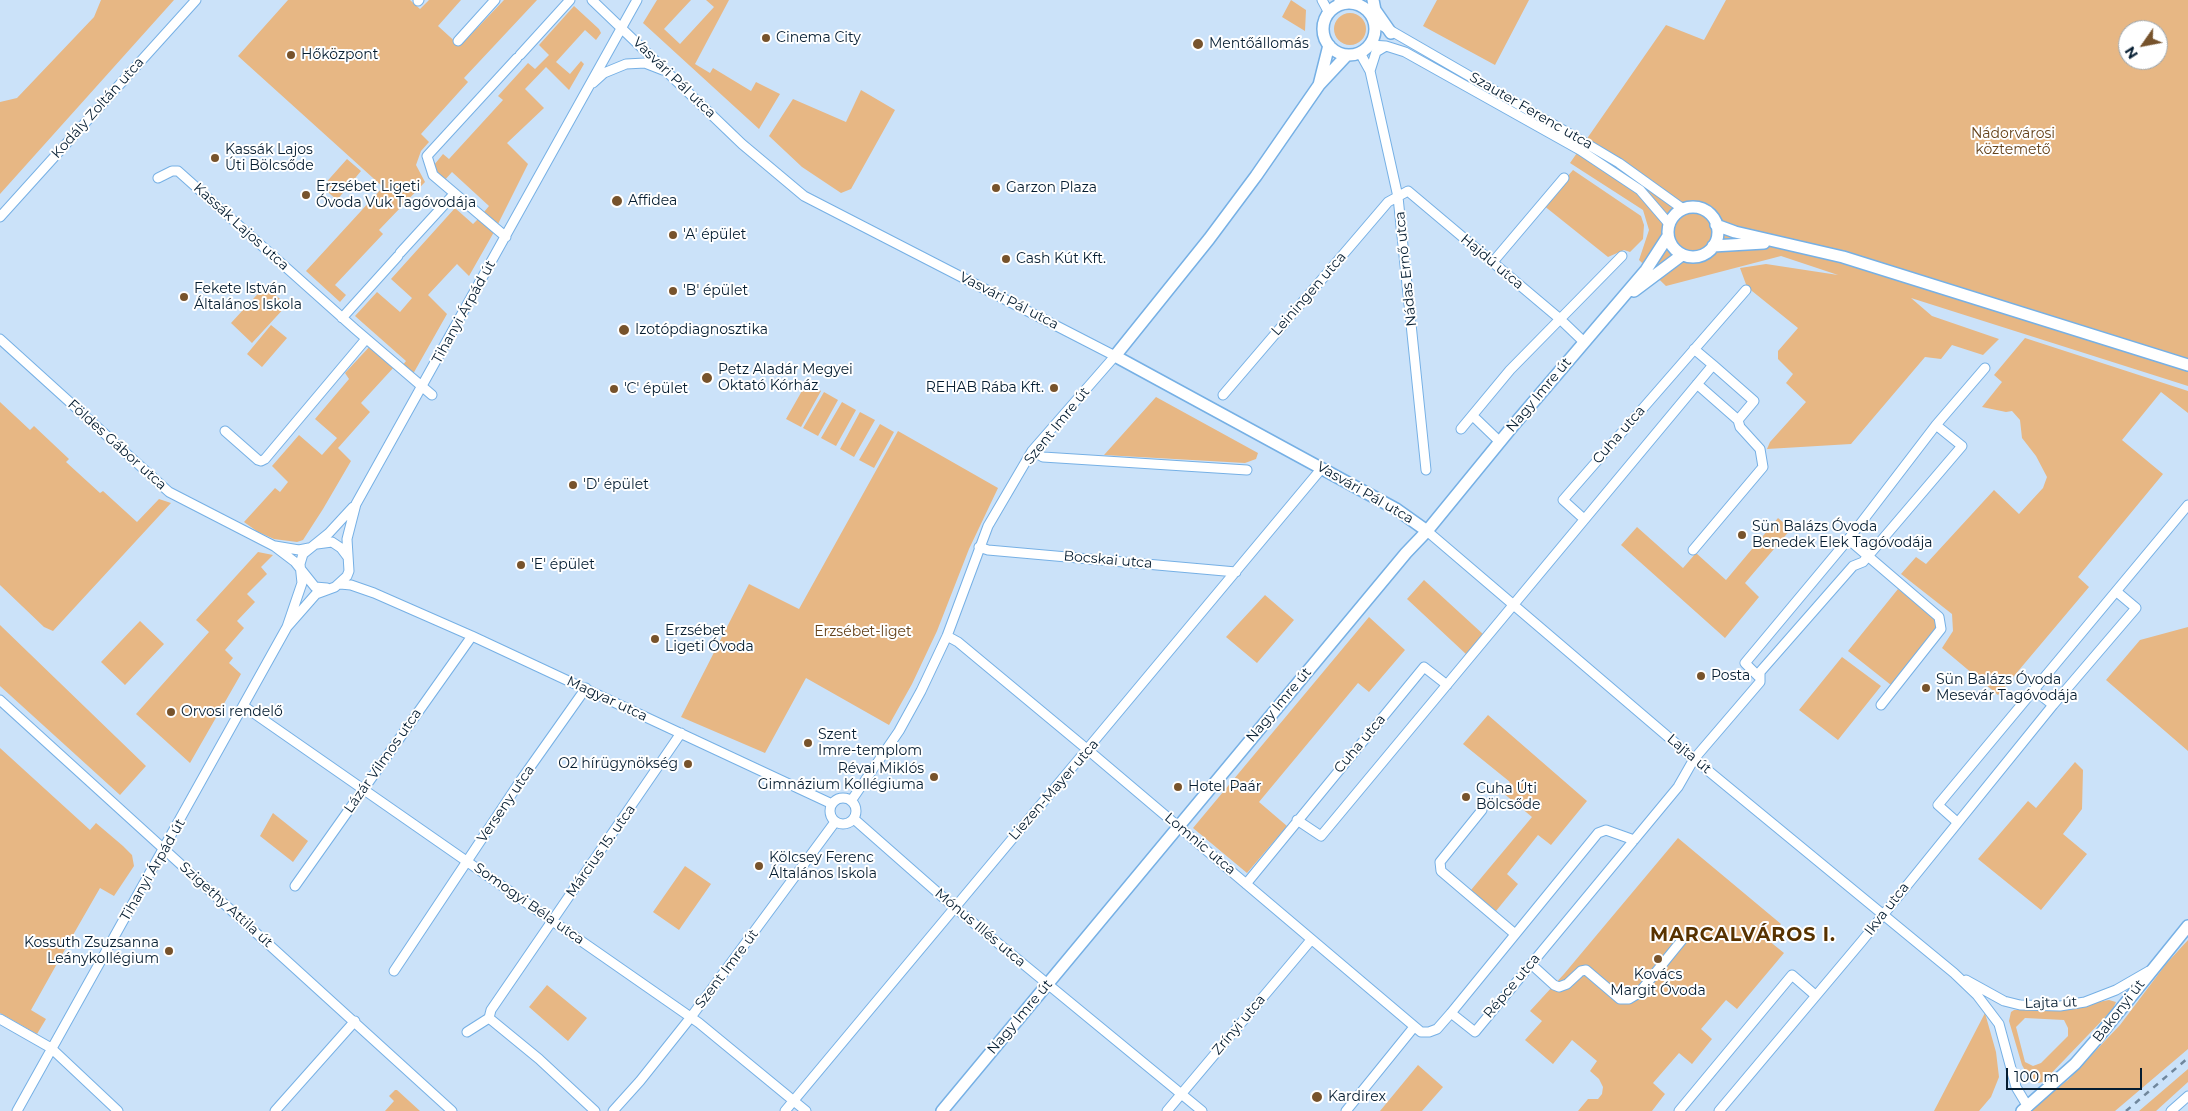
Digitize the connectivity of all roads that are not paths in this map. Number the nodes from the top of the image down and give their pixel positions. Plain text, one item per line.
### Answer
1 (196, 0) edge
2 (495, 0) edge
3 (570, 0) edge
4 (592, 0) edge
5 (637, 0) edge
6 (1322, 0) edge
7 (1373, 0) edge
8 (1346, 2) edge
9 (1329, 13) junction
10 (1372, 19) junction
11 (621, 28) junction
12 (1391, 33) junction
13 (458, 41) dead end
14 (1329, 45) junction
15 (1370, 45) junction
16 (1386, 46) junction
17 (1360, 53) junction
18 (1346, 55) junction
19 (1370, 70) junction
20 (672, 75) junction
21 (1319, 85) junction
22 (584, 93) junction
23 (158, 178) dead end
24 (1564, 178) dead end
25 (454, 194) junction
26 (1398, 197) junction
27 (1683, 209) junction
28 (0, 216) edge
29 (1716, 225) junction
30 (1669, 230) junction
31 (506, 237) junction
32 (1780, 242) junction
33 (1713, 246) junction
34 (1682, 255) junction
35 (1622, 256) dead end
36 (1492, 263) junction
37 (1746, 290) dead end
38 (1619, 303) junction
39 (342, 318) junction
40 (1560, 319) junction
41 (0, 339) edge
42 (366, 339) junction
43 (1584, 342) junction
44 (1694, 349) junction
45 (1115, 356) junction
46 (1712, 365) junction
47 (2188, 365) edge
48 (1985, 368) dead end
49 (1696, 384) junction
50 (422, 387) junction
51 (432, 395) dead end
52 (1223, 395) dead end
53 (1473, 416) junction
54 (1738, 420) junction
55 (1936, 425) junction
56 (1461, 429) dead end
57 (225, 431) dead end
58 (1500, 442) junction
59 (1032, 451) junction
60 (1322, 468) junction
61 (1247, 470) dead end
62 (1426, 470) dead end
63 (356, 504) junction
64 (2188, 505) edge
65 (1584, 519) junction
66 (1427, 531) junction
67 (1848, 539) junction
68 (274, 546) junction
69 (312, 546) junction
70 (979, 547) junction
71 (1693, 550) dead end
72 (347, 556) junction
73 (1868, 556) junction
74 (301, 570) junction
75 (350, 571) junction
76 (1236, 572) junction
77 (337, 586) junction
78 (2117, 592) junction
79 (380, 596) junction
80 (1512, 605) junction
81 (287, 627) junction
82 (472, 636) junction
83 (947, 636) junction
84 (1758, 676) junction
85 (1447, 685) junction
86 (586, 688) junction
87 (2034, 690) junction
88 (0, 700) edge
89 (1880, 705) dead end
90 (2053, 705) junction
91 (245, 707) junction
92 (681, 733) junction
93 (1088, 750) junction
94 (1694, 758) junction
95 (364, 789) junction
96 (851, 801) junction
97 (832, 804) junction
98 (1482, 810) dead end
99 (854, 819) junction
100 (1297, 820) junction
101 (834, 822) junction
102 (1957, 822) junction
103 (1178, 826) junction
104 (1634, 840) junction
105 (165, 849) junction
106 (468, 862) junction
107 (1246, 884) junction
108 (295, 886) dead end
109 (954, 907) junction
110 (1883, 914) junction
111 (553, 920) junction
112 (2188, 926) edge
113 (1515, 934) junction
114 (1311, 940) junction
115 (1682, 940) dead end
116 (1531, 964) junction
117 (394, 971) dead end
118 (2150, 971) junction
119 (1954, 973) junction
120 (1047, 984) junction
121 (1815, 994) junction
122 (1451, 1012) junction
123 (691, 1017) junction
124 (489, 1018) junction
125 (0, 1019) edge
126 (355, 1021) junction
127 (1414, 1027) junction
128 (467, 1032) dead end
129 (51, 1048) junction
130 (1182, 1094) junction
131 (2188, 1096) edge
132 (794, 1101) junction
133 (2025, 1109) edge
134 (17, 1111) edge
135 (118, 1111) edge
136 (275, 1111) edge
137 (452, 1111) edge
138 (595, 1111) edge
139 (613, 1111) edge
140 (785, 1111) edge
141 (806, 1111) edge
142 (942, 1111) edge
143 (1167, 1111) edge
144 (1202, 1111) edge
145 (1346, 1111) edge
146 (1679, 1111) edge
147 (1719, 1111) edge
148 (2172, 1111) edge

1 - 28 street, Kodály Zoltán utca
2 - 13 street
3 - 25 street
4 - 11 street, Vasvári Pál utca
5 - 11 street, Tihanyi Árpád út
6 - 9 street
7 - 10 main road
7 - 12 main road
8 - 9 main road
8 - 10 main road
9 - 14 main road
10 - 12 street, Szauter Ferenc utca
10 - 15 main road
11 - 20 street, Vasvári Pál utca
11 - 22 street, Tihanyi Árpád út
12 - 27 street, Szauter Ferenc utca
14 - 18 main road
14 - 21 main road, Szent Imre út
15 - 16 street, Szauter Ferenc utca
15 - 17 main road
16 - 19 street
16 - 30 street, Szauter Ferenc utca
17 - 18 main road
17 - 19 street, Nádas Ernő utca
18 - 21 main road, Szent Imre út
19 - 26 street, Nádas Ernő utca
20 - 22 street, Tihanyi Árpád út
20 - 45 street, Vasvári Pál utca
21 - 45 main road, Szent Imre út
22 - 31 street, Tihanyi Árpád út
23 - 39 street, Kassák Lajos utca
24 - 36 street
25 - 31 street
25 - 39 street
26 - 36 street, Hajdú utca
26 - 52 street, Leiningen utca
26 - 62 street, Nádas Ernő utca
27 - 29 main road
27 - 30 main road
29 - 32 main road
29 - 33 main road
30 - 34 main road
30 - 38 main road, Nagy Imre út
31 - 50 street, Tihanyi Árpád út
32 - 33 main road
32 - 47 main road
33 - 34 main road
34 - 38 main road, Nagy Imre út
35 - 40 street
36 - 40 street, Hajdú utca
37 - 44 street, Cuha utca
38 - 43 main road, Nagy Imre út
39 - 42 street, Kassák Lajos utca
40 - 43 street, Hajdú utca
40 - 53 street
41 - 68 street, Földes Gábor utca
42 - 50 street
42 - 57 street
43 - 58 main road, Nagy Imre út
44 - 46 street
44 - 65 street, Cuha utca
45 - 59 street, Szent Imre út
45 - 60 main road, Vasvári Pál utca
46 - 49 street, Cuha utca
46 - 54 street
48 - 55 street
49 - 54 street
49 - 65 street, Cuha utca
50 - 51 street
50 - 63 street, Tihanyi Árpád út
53 - 56 street
53 - 58 street
54 - 71 street
55 - 67 street
55 - 73 street, Répce utca
58 - 66 main road, Nagy Imre út
59 - 61 street
59 - 70 street, Szent Imre út
60 - 66 main road, Vasvári Pál utca
60 - 76 street, Liezen-Mayer utca
63 - 69 street, Tihanyi Árpád út
63 - 72 street, Tihanyi Árpád út
64 - 78 street
65 - 80 street, Cuha utca
66 - 80 street, Lajta út
66 - 103 main road, Nagy Imre út
67 - 73 street
67 - 84 street
68 - 69 street, Földes Gábor utca
68 - 74 street, Földes Gábor utca
69 - 72 street
69 - 74 street, Tihanyi Árpád út
70 - 76 street, Bocskai utca
70 - 83 street, Szent Imre út
72 - 75 street, Tihanyi Árpád út
73 - 84 street, Répce utca
73 - 89 street
74 - 77 street
74 - 81 street, Tihanyi Árpád út
75 - 77 street, Tihanyi Árpád út
75 - 79 street, Magyar utca
76 - 93 street, Liezen-Mayer utca
77 - 79 street, Magyar utca
77 - 81 street, Tihanyi Árpád út
78 - 87 street
78 - 90 street, Ikva utca
79 - 82 street, Magyar utca
80 - 85 street, Cuha utca
80 - 94 street, Lajta út
81 - 91 street, Tihanyi Árpád út
82 - 86 street, Magyar utca
82 - 95 street, Lázár Vilmos utca
83 - 93 street, Lomnic utca
83 - 96 street, Szent Imre út
84 - 94 street, Répce utca
85 - 100 street, Cuha utca
85 - 100 street, Cuha utca
86 - 92 street, Magyar utca
86 - 106 street, Verseny utca
87 - 90 street
87 - 102 street
88 - 105 street, Szigethy Attila út
90 - 102 street, Ikva utca
91 - 95 street, Somogyi Béla utca
91 - 105 street, Tihanyi Árpád út
92 - 97 street, Magyar utca
92 - 111 street, Március 15. utca
93 - 103 street, Lomnic utca
93 - 109 street, Liezen-Mayer utca
94 - 104 street, Répce utca
94 - 110 street, Lajta út
95 - 106 street, Somogyi Béla utca
95 - 108 street, Lázár Vilmos utca
96 - 97 street
96 - 99 street
97 - 101 street
98 - 113 street
99 - 101 street
99 - 109 street, Mónus Illés utca
100 - 107 street, Cuha utca
101 - 123 street, Szent Imre út
102 - 110 street, Ikva utca
103 - 107 street, Lomnic utca
103 - 120 main road, Nagy Imre út
104 - 113 street
104 - 116 street, Répce utca
105 - 126 street, Szigethy Attila út
105 - 129 street, Tihanyi Árpád út
106 - 111 street, Somogyi Béla utca
106 - 117 street, Verseny utca
107 - 114 street, Lomnic utca
109 - 120 street, Mónus Illés utca
109 - 132 street, Liezen-Mayer utca
110 - 119 street, Lajta út
110 - 121 street, Ikva utca
111 - 123 street, Somogyi Béla utca
111 - 124 street, Március 15. utca
112 - 118 main road, Bakonyi út
113 - 122 street
114 - 127 street, Lomnic utca
114 - 130 street, Zrínyi utca
115 - 116 street
116 - 122 street, Répce utca
118 - 119 street, Lajta út
118 - 133 main road, Bakonyi út
119 - 133 street, Lajta út
120 - 130 street, Mónus Illés utca
120 - 142 main road, Nagy Imre út
121 - 146 street
121 - 147 street, Ikva utca
122 - 127 street
123 - 132 street, Somogyi Béla utca
123 - 139 street, Szent Imre út
124 - 128 street, Március 15. utca
124 - 138 street
125 - 129 street
126 - 136 street
126 - 137 street, Szigethy Attila út
127 - 145 street
129 - 134 street, Tihanyi Árpád út
129 - 135 street
130 - 143 street, Zrínyi utca
130 - 144 street, Mónus Illés utca
131 - 148 street
132 - 140 street, Liezen-Mayer utca
132 - 141 street, Somogyi Béla utca

